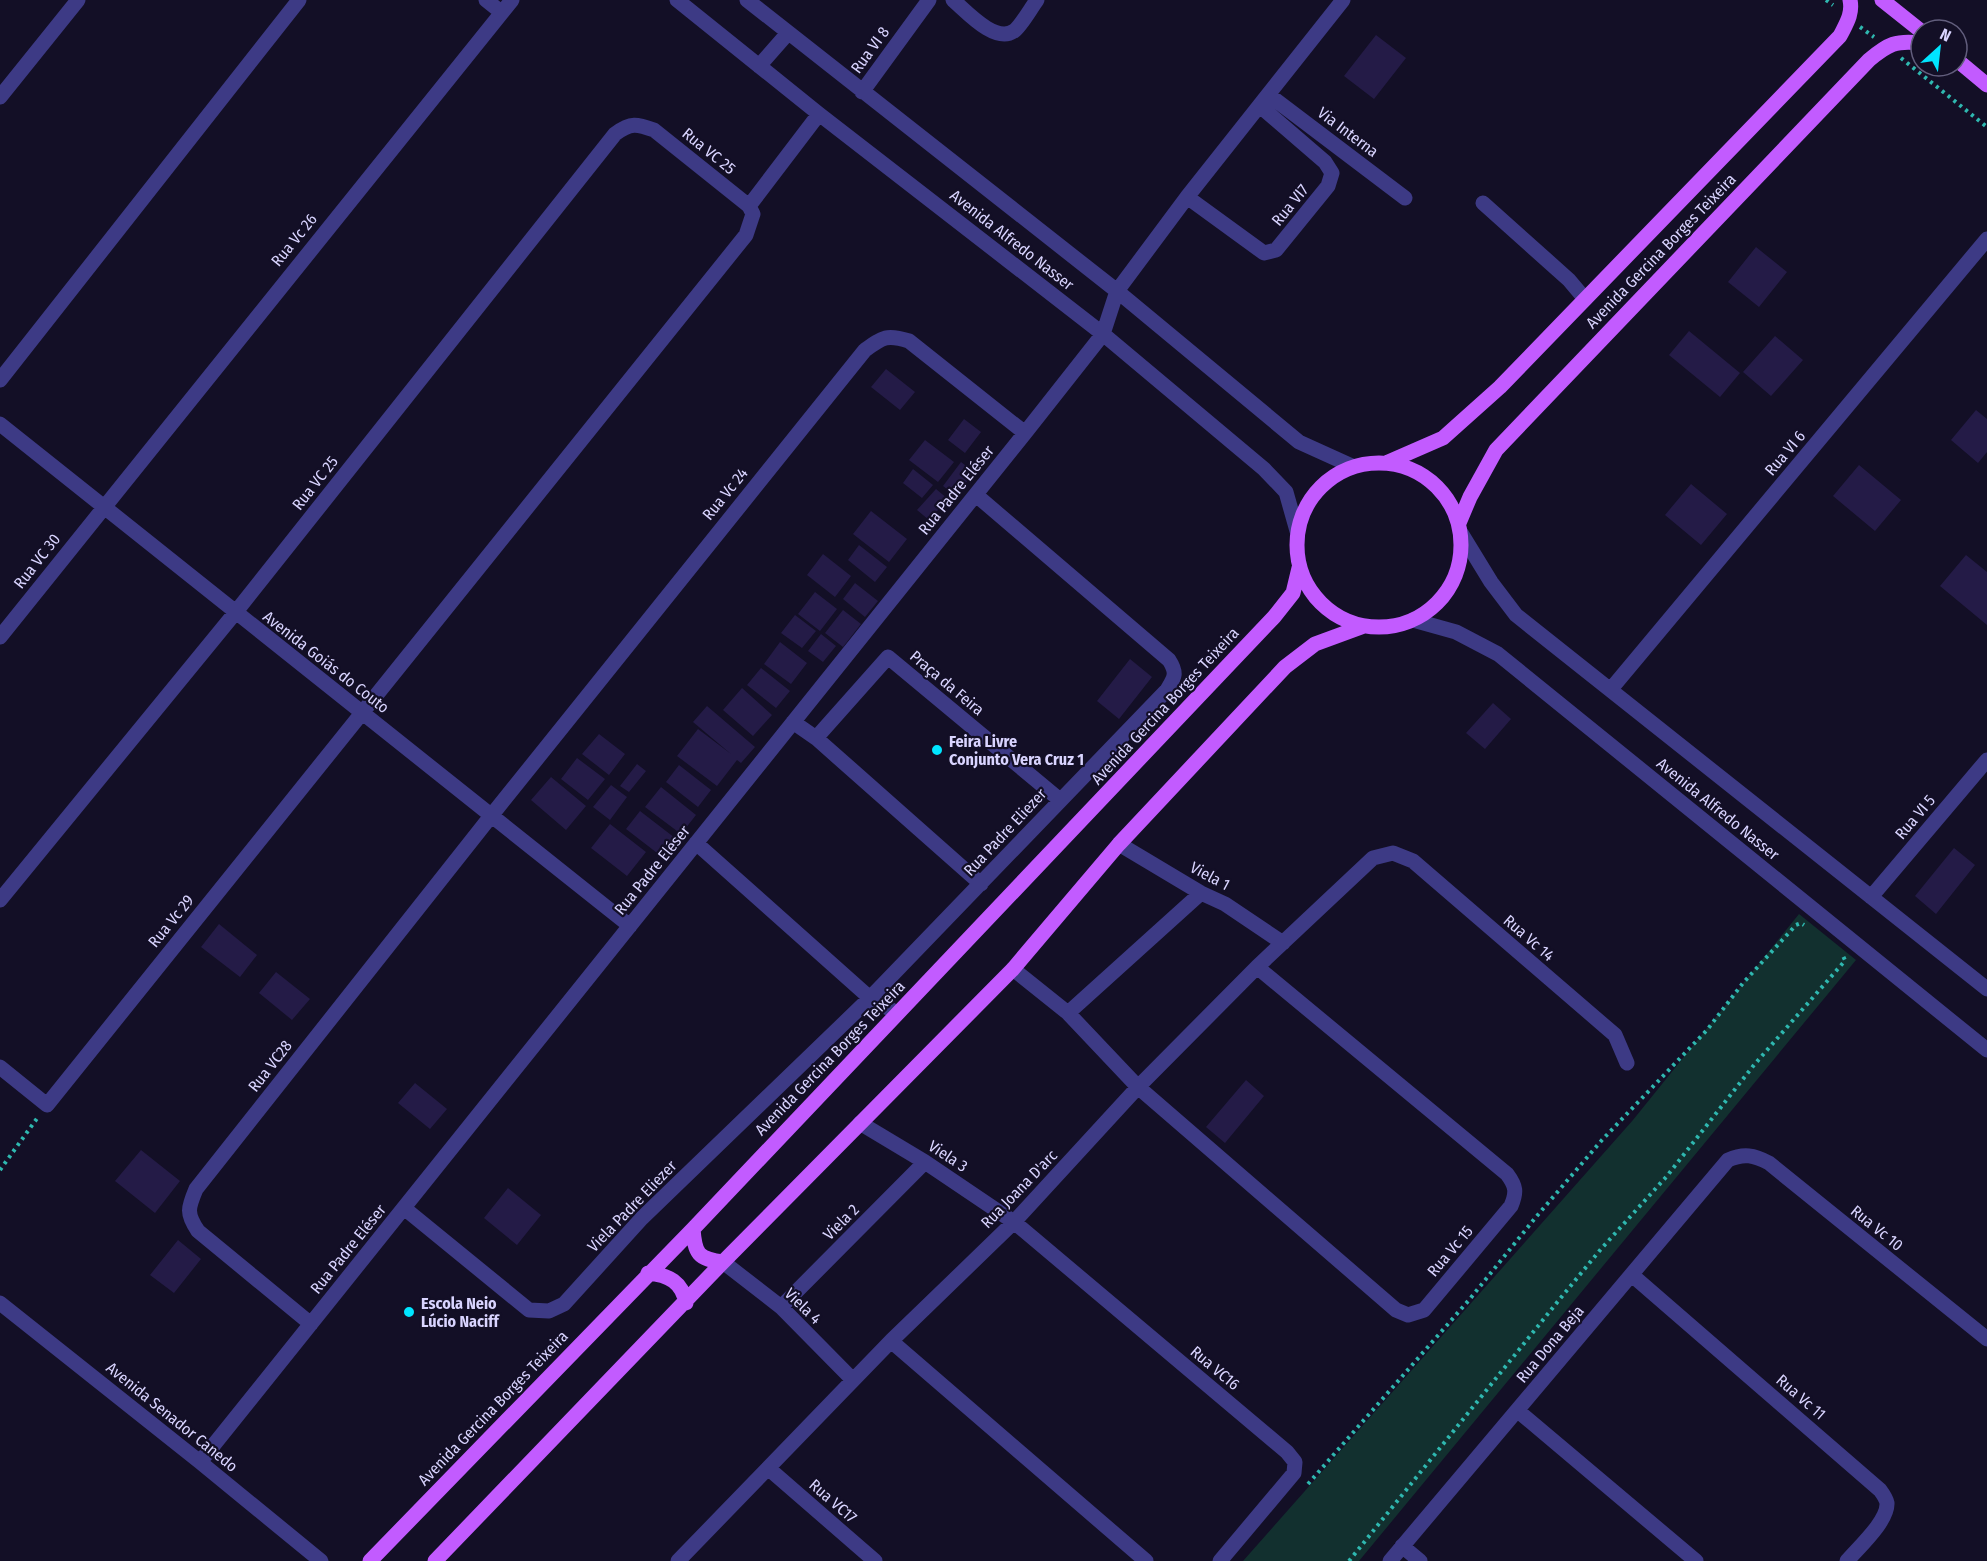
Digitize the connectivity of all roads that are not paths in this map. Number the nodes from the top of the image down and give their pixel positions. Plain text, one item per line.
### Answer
1 (78, 0) edge
2 (299, 0) edge
3 (486, 0) edge
4 (512, 0) edge
5 (677, 0) edge
6 (747, 0) edge
7 (929, 0) edge
8 (953, 0) edge
9 (1037, 0) edge
10 (1343, 0) edge
11 (1850, 0) edge
12 (1882, 0) edge
13 (501, 12) junction
14 (1909, 21) edge
15 (788, 33) junction
16 (1909, 41) edge
17 (759, 66) junction
18 (1969, 70) edge
19 (1987, 84) edge
20 (862, 92) junction
21 (0, 97) edge
22 (1265, 100) junction
23 (819, 114) junction
24 (1187, 197) junction
25 (1405, 198) dead end
26 (1483, 204) dead end
27 (749, 206) junction
28 (1987, 239) edge
29 (1117, 291) junction
30 (1585, 299) junction
31 (1103, 334) junction
32 (0, 380) edge
33 (0, 424) edge
34 (1025, 433) junction
35 (1388, 462) junction
36 (1352, 466) junction
37 (976, 495) junction
38 (103, 507) junction
39 (1460, 528) junction
40 (1297, 531) junction
41 (1299, 568) junction
42 (235, 613) junction
43 (1413, 620) junction
44 (1364, 626) junction
45 (0, 637) edge
46 (1611, 690) junction
47 (361, 712) junction
48 (794, 722) junction
49 (816, 738) junction
50 (1987, 760) edge
51 (1060, 800) junction
52 (491, 816) junction
53 (696, 843) junction
54 (1119, 844) junction
55 (1394, 853) joint
56 (981, 885) junction
57 (1201, 892) junction
58 (1871, 897) junction
59 (0, 900) edge
60 (630, 926) junction
61 (1282, 943) junction
62 (1257, 967) junction
63 (1013, 969) junction
64 (1987, 988) edge
65 (870, 998) junction
66 (897, 1013) junction
67 (1068, 1013) junction
68 (1987, 1050) edge
69 (1627, 1063) dead end
70 (0, 1067) edge
71 (1138, 1087) junction
72 (860, 1123) junction
73 (1740, 1154) joint
74 (925, 1162) junction
75 (404, 1208) junction
76 (1014, 1222) junction
77 (693, 1229) junction
78 (723, 1262) junction
79 (648, 1273) junction
80 (1632, 1275) junction
81 (0, 1303) edge
82 (686, 1303) junction
83 (781, 1307) junction
84 (311, 1324) junction
85 (1987, 1339) edge
86 (891, 1341) junction
87 (853, 1380) junction
88 (1518, 1411) junction
89 (200, 1462) junction
90 (768, 1468) junction
91 (1402, 1546) junction
92 (321, 1561) edge
93 (370, 1561) edge
94 (435, 1561) edge
95 (678, 1561) edge
96 (874, 1561) edge
97 (1146, 1561) edge
98 (1220, 1561) edge
99 (1390, 1561) edge
100 (1420, 1561) edge
101 (1696, 1561) edge
102 (1848, 1561) edge

1 - 21 street
2 - 32 street
3 - 13 street
4 - 13 street, Rua Vc 26
5 - 17 street, Avenida Alfredo Nasser
6 - 15 street, Avenida Alfredo Nasser
7 - 20 street, Rua VI 8
8 - 9 street
10 - 22 street
11 - 30 main road, Avenida Gercina Borges Teixeira
12 - 14 main road
13 - 38 street, Rua Vc 26
15 - 17 street
15 - 20 street, Avenida Alfredo Nasser
16 - 39 main road, Avenida Gercina Borges Teixeira
17 - 23 street, Avenida Alfredo Nasser
18 - 19 main road
20 - 29 street, Avenida Alfredo Nasser
22 - 24 street
22 - 24 street, Rua VI7
22 - 25 street, Via Interna
23 - 27 street
23 - 31 street, Avenida Alfredo Nasser
24 - 29 street
26 - 30 street
27 - 42 street, Rua VC 25
27 - 47 street
28 - 46 street, Rua VI 6
29 - 31 street, Rua Padre Eléser
29 - 36 street, Avenida Alfredo Nasser
30 - 35 main road, Avenida Gercina Borges Teixeira
31 - 34 street, Rua Padre Eléser
31 - 40 street, Avenida Alfredo Nasser
33 - 38 street, Avenida Goiás do Couto
34 - 37 street, Rua Padre Eléser
34 - 52 street, Rua Vc 24
35 - 36 main road
35 - 39 main road
36 - 40 main road
37 - 48 street, Rua Padre Eléser
37 - 51 street, Rua Padre Eliezer
38 - 42 street, Avenida Goiás do Couto
38 - 45 street, Rua VC 30
39 - 43 main road
39 - 46 street, Avenida Alfredo Nasser
40 - 41 main road
41 - 44 main road
41 - 66 main road, Avenida Gercina Borges Teixeira
42 - 47 street, Avenida Goiás do Couto
42 - 59 street
43 - 44 main road
43 - 68 street, Avenida Alfredo Nasser
44 - 54 main road
46 - 58 street, Avenida Alfredo Nasser
47 - 52 street, Avenida Goiás do Couto
47 - 70 street, Rua Vc 29
48 - 49 street
48 - 53 street, Rua Padre Eléser
49 - 51 street, Praça da Feira
49 - 56 street
50 - 58 street, Rua VI 5
51 - 56 street, Rua Padre Eliezer
52 - 60 street, Avenida Goiás do Couto
52 - 84 street, Rua VC28
53 - 60 street, Rua Padre Eléser
53 - 65 street
54 - 57 street, Viela 1
54 - 63 main road
55 - 61 street, Rua Joana D'arc
55 - 69 street, Rua Vc 14
56 - 65 street, Rua Padre Eliezer
57 - 61 street, Viela 1
57 - 67 street
58 - 64 street, Avenida Alfredo Nasser
60 - 75 street, Rua Padre Eléser
61 - 62 street, Rua Joana D'arc
62 - 71 street, Rua Joana D'arc
62 - 71 street, Rua Vc 15
63 - 67 street
63 - 72 main road
65 - 66 street
65 - 75 street, Viela Padre Eliezer
66 - 77 main road, Avenida Gercina Borges Teixeira
67 - 71 street
71 - 76 street, Rua Joana D'arc
72 - 74 street, Viela 3
72 - 78 main road
73 - 80 street, Rua Dona Beja
73 - 85 street, Rua Vc 10
74 - 76 street, Viela 3
74 - 83 street, Viela 2
75 - 84 street, Rua Padre Eléser
76 - 86 street, Rua Joana D'arc
76 - 98 street, Rua VC16
77 - 78 main road
77 - 79 main road, Avenida Gercina Borges Teixeira
78 - 82 main road
78 - 83 street, Viela 4
79 - 82 main road
79 - 93 main road, Avenida Gercina Borges Teixeira
80 - 88 street, Rua Dona Beja
80 - 102 street, Rua Vc 11
81 - 89 street, Avenida Senador Canedo
82 - 94 main road
83 - 87 street, Viela 4
84 - 89 street, Rua Padre Eléser
86 - 87 street, Rua Joana D'arc
86 - 97 street
87 - 90 street, Rua Joana D'arc
88 - 91 street, Rua Dona Beja
88 - 101 street
89 - 92 street, Avenida Senador Canedo
90 - 95 street, Rua Joana D'arc
90 - 96 street, Rua VC17
91 - 99 street, Rua Dona Beja
91 - 100 street

